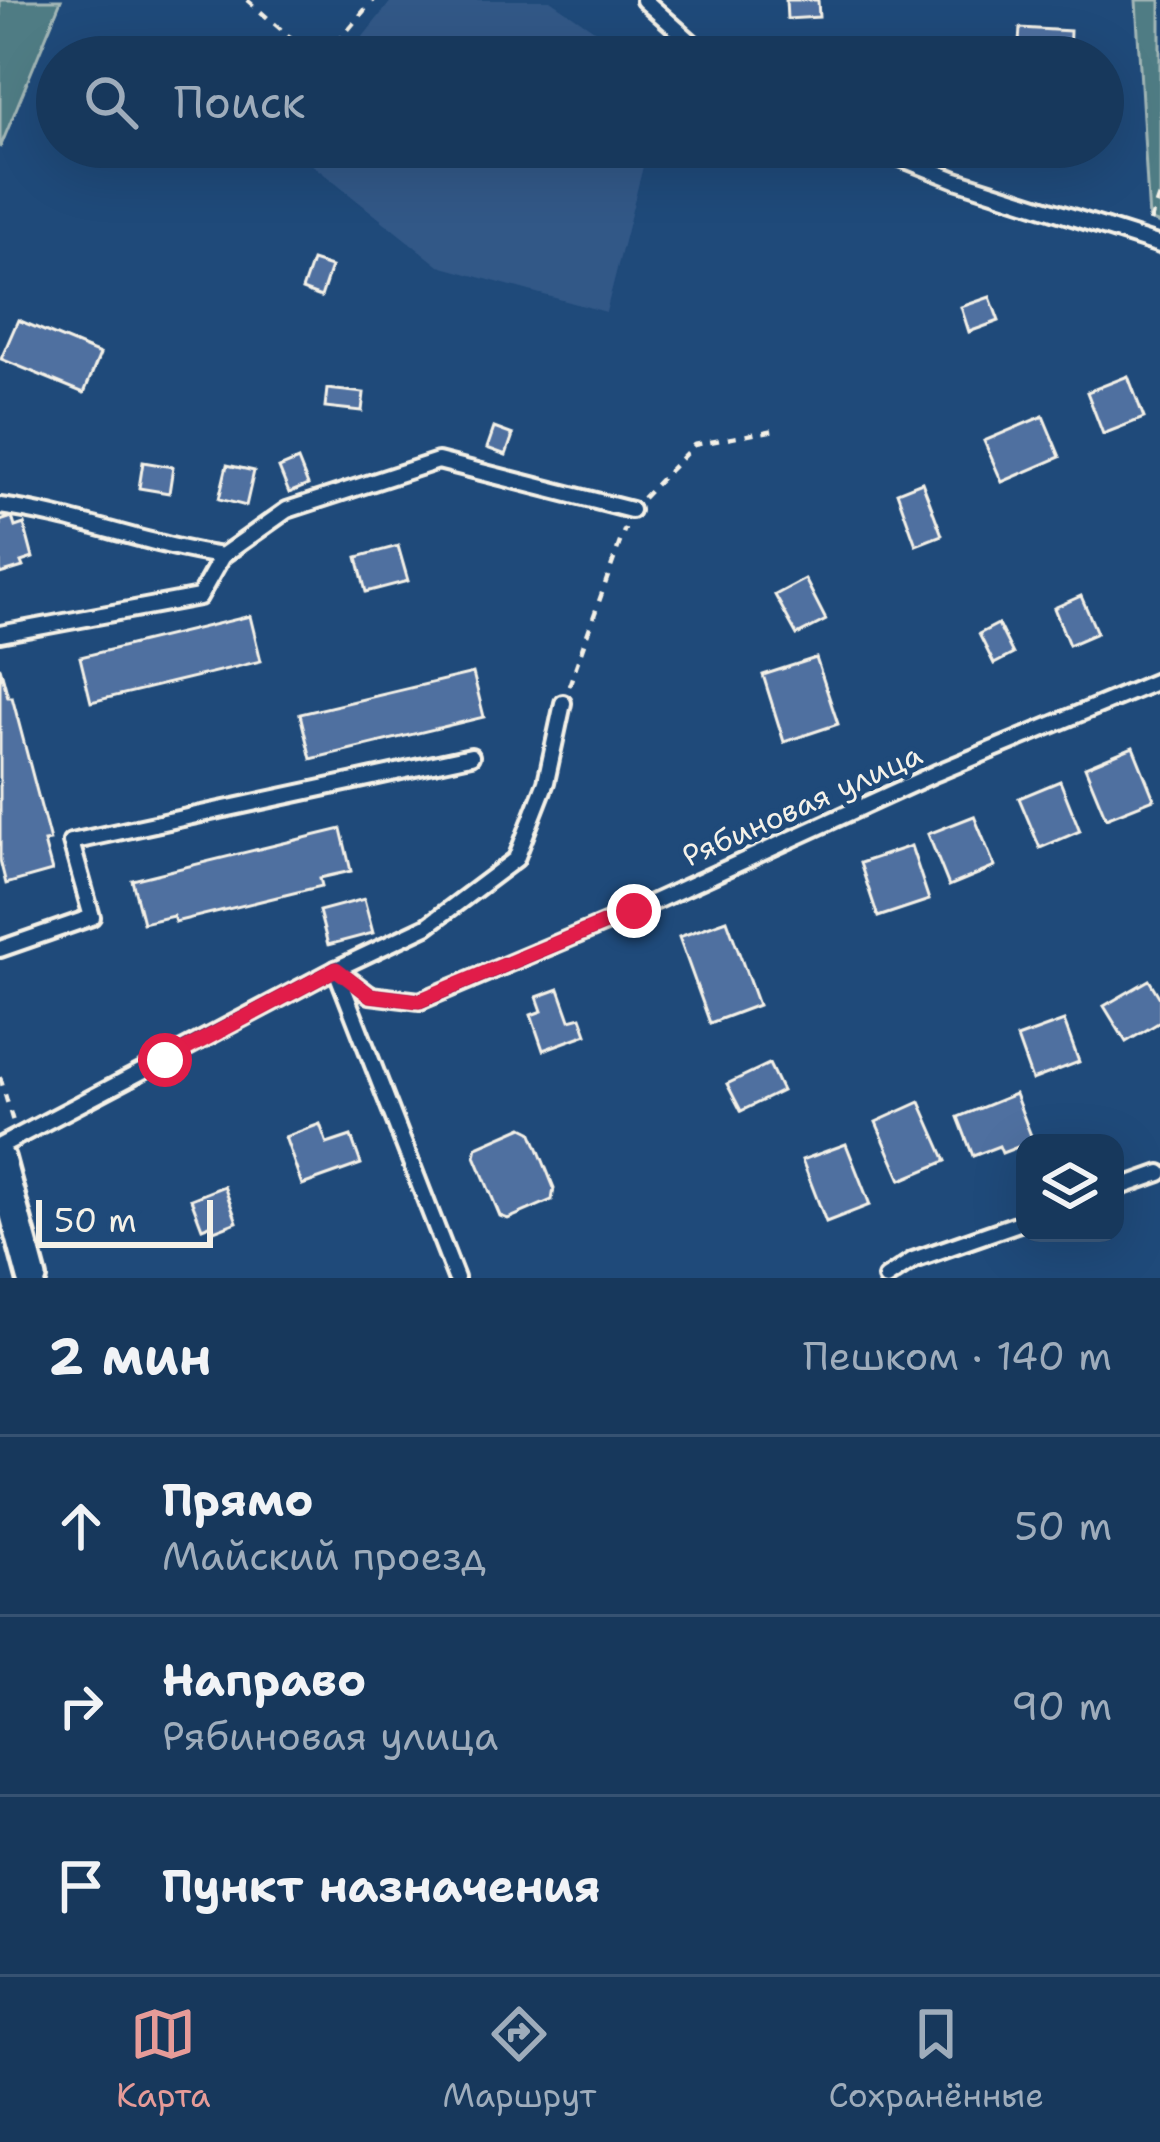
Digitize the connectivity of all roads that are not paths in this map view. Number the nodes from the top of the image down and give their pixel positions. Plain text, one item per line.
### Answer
1 (644, 0) edge
2 (684, 36) edge
3 (926, 168) edge
4 (1160, 245) edge
5 (0, 506) edge
6 (631, 510) road end
7 (222, 556) junction
8 (0, 634) edge
9 (1160, 680) edge
10 (563, 703) road end
11 (471, 756) dead end
12 (0, 950) edge
13 (336, 969) junction
14 (0, 1146) edge
15 (0, 1159) edge
16 (1160, 1173) edge
17 (1124, 1186) edge
18 (1016, 1223) edge
19 (32, 1278) edge
20 (456, 1278) edge
21 (886, 1278) edge

1 - 2 lane
3 - 4 lane
5 - 7 lane
6 - 7 lane
7 - 8 lane
9 - 13 lane, Рябиновая улица
10 - 13 lane
11 - 12 lane
13 - 14 lane
13 - 20 lane
15 - 19 street
16 - 17 lane
18 - 21 lane

